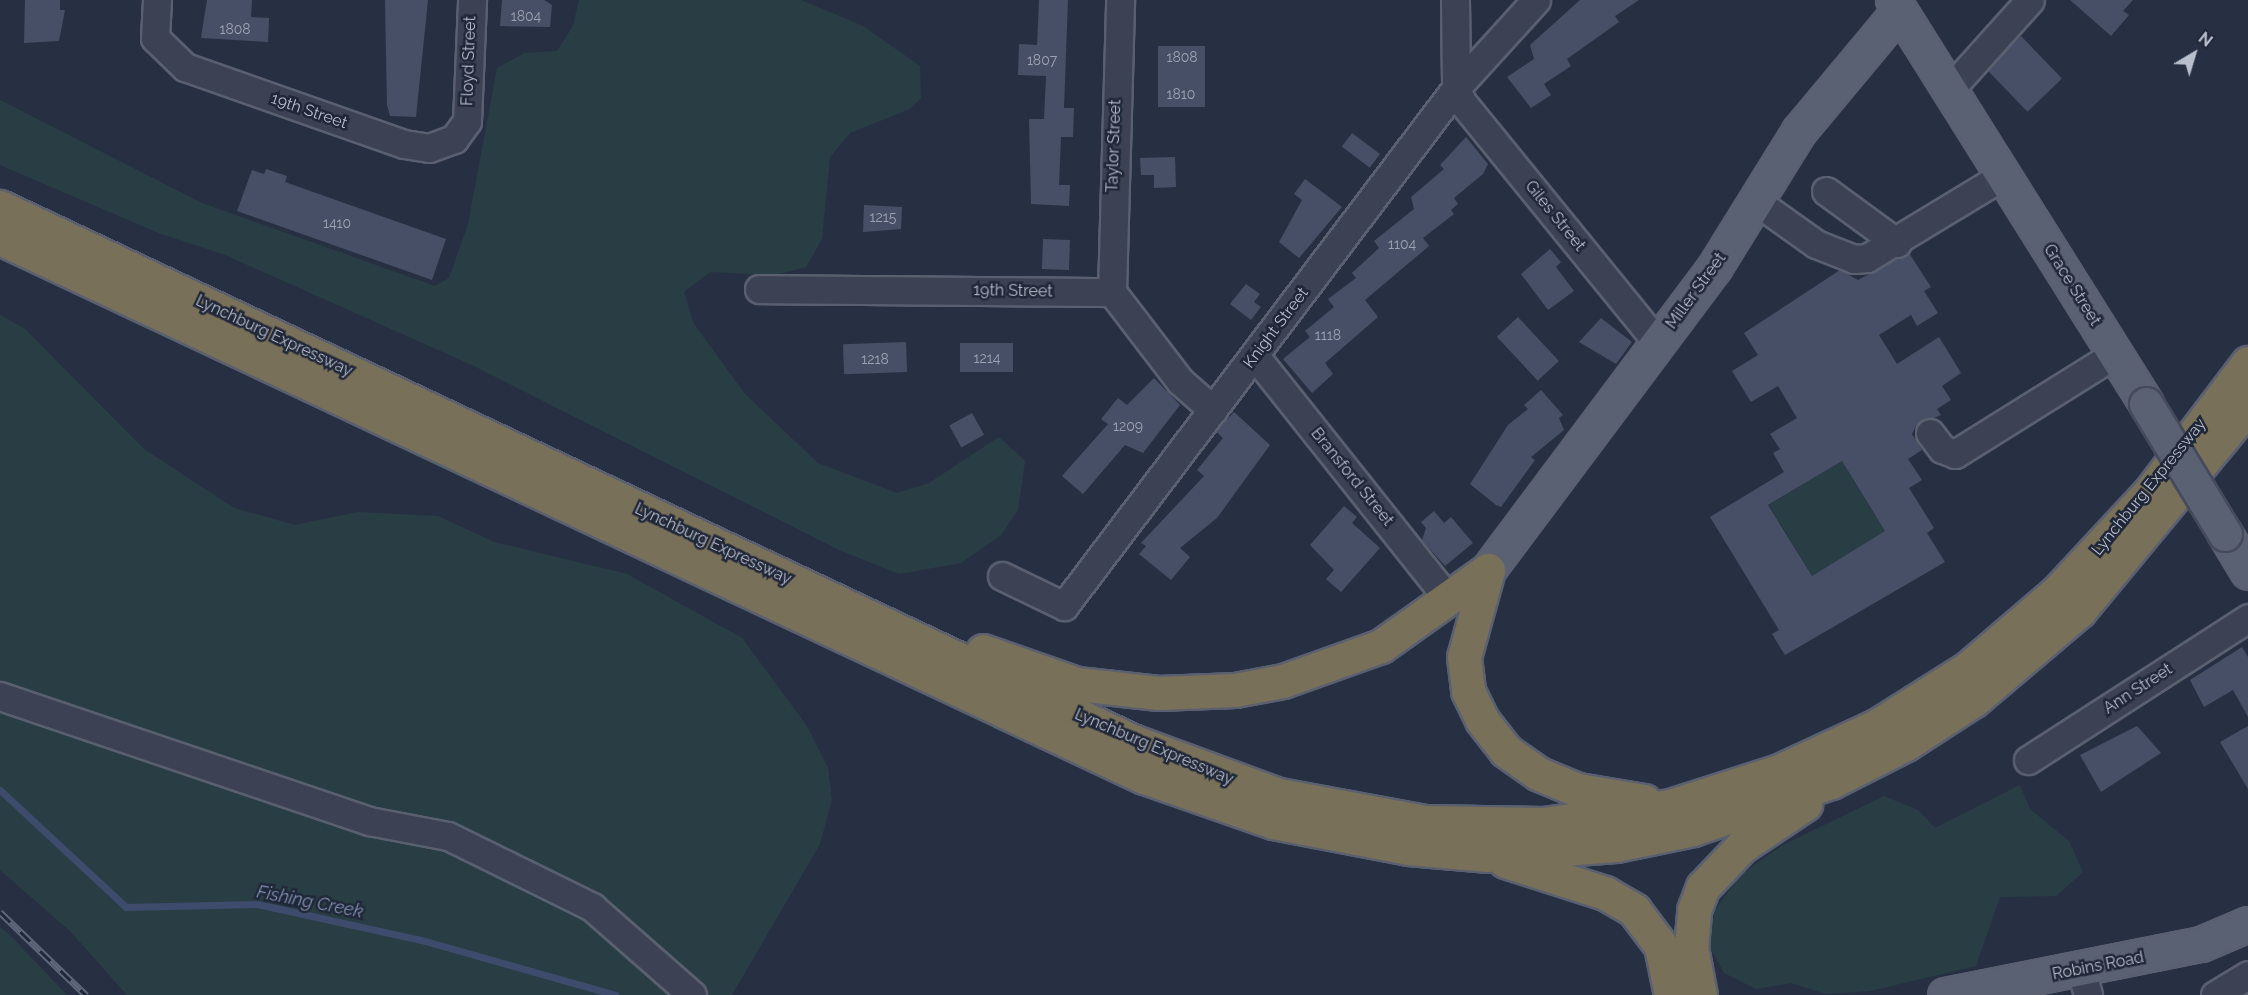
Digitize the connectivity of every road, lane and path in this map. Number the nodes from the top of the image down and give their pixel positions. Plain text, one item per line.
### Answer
1 (157, 0) edge
2 (472, 0) edge
3 (1120, 0) edge
4 (1455, 0) edge
5 (1536, 0) edge
6 (2030, 0) edge
7 (1896, 5) edge
8 (1456, 88) junction
9 (1951, 88) junction
10 (467, 121) joint
11 (2004, 176) junction
12 (1826, 191) dead end
13 (1757, 202) junction
14 (0, 207) edge
15 (0, 238) edge
16 (1897, 243) junction
17 (759, 289) dead end
18 (1112, 292) junction
19 (1658, 343) junction
20 (2115, 354) junction
21 (1255, 356) junction
22 (2248, 363) edge
23 (2248, 407) edge
24 (1213, 410) junction
25 (1930, 433) dead end
26 (1488, 570) junction
27 (2248, 572) edge
28 (1002, 576) dead end
29 (820, 594) junction
30 (1449, 599) junction
31 (2248, 618) edge
32 (0, 696) edge
33 (2028, 760) dead end
34 (1831, 782) junction
35 (1670, 806) junction
36 (1486, 855) junction
37 (2248, 924) edge
38 (2248, 975) edge
39 (2084, 982) edge
40 (692, 995) edge
41 (1671, 995) edge
42 (1700, 995) edge
43 (1944, 995) edge
44 (2215, 995) edge

1 - 10 street, 19th Street
2 - 10 street, Floyd Street
3 - 18 street, Taylor Street
4 - 8 street
5 - 8 street, Knight Street
6 - 9 street
7 - 9 main road, Grace Street
7 - 13 main road, Miller Street
8 - 19 street, Giles Street
8 - 21 street, Knight Street
9 - 11 main road, Grace Street
11 - 16 street
11 - 20 main road, Grace Street
12 - 16 street
13 - 16 street
13 - 19 main road, Miller Street
14 - 29 highway, Lynchburg Expressway
15 - 36 highway, Lynchburg Expressway
17 - 18 street, 19th Street
18 - 24 street
19 - 26 main road, Miller Street
20 - 25 street
20 - 27 main road, Grace Street, bridge
21 - 24 street, Knight Street
21 - 30 street, Bransford Street
22 - 35 highway, Lynchburg Expressway
23 - 34 highway, Lynchburg Expressway
24 - 28 street, Knight Street
26 - 30 highway
26 - 35 highway
29 - 30 highway
29 - 35 highway, Lynchburg Expressway
31 - 33 street, Ann Street
32 - 40 street
34 - 36 highway, Lynchburg Expressway
34 - 42 highway
36 - 41 highway
37 - 39 main road, Robins Road
38 - 44 street
39 - 43 main road, Robins Road

